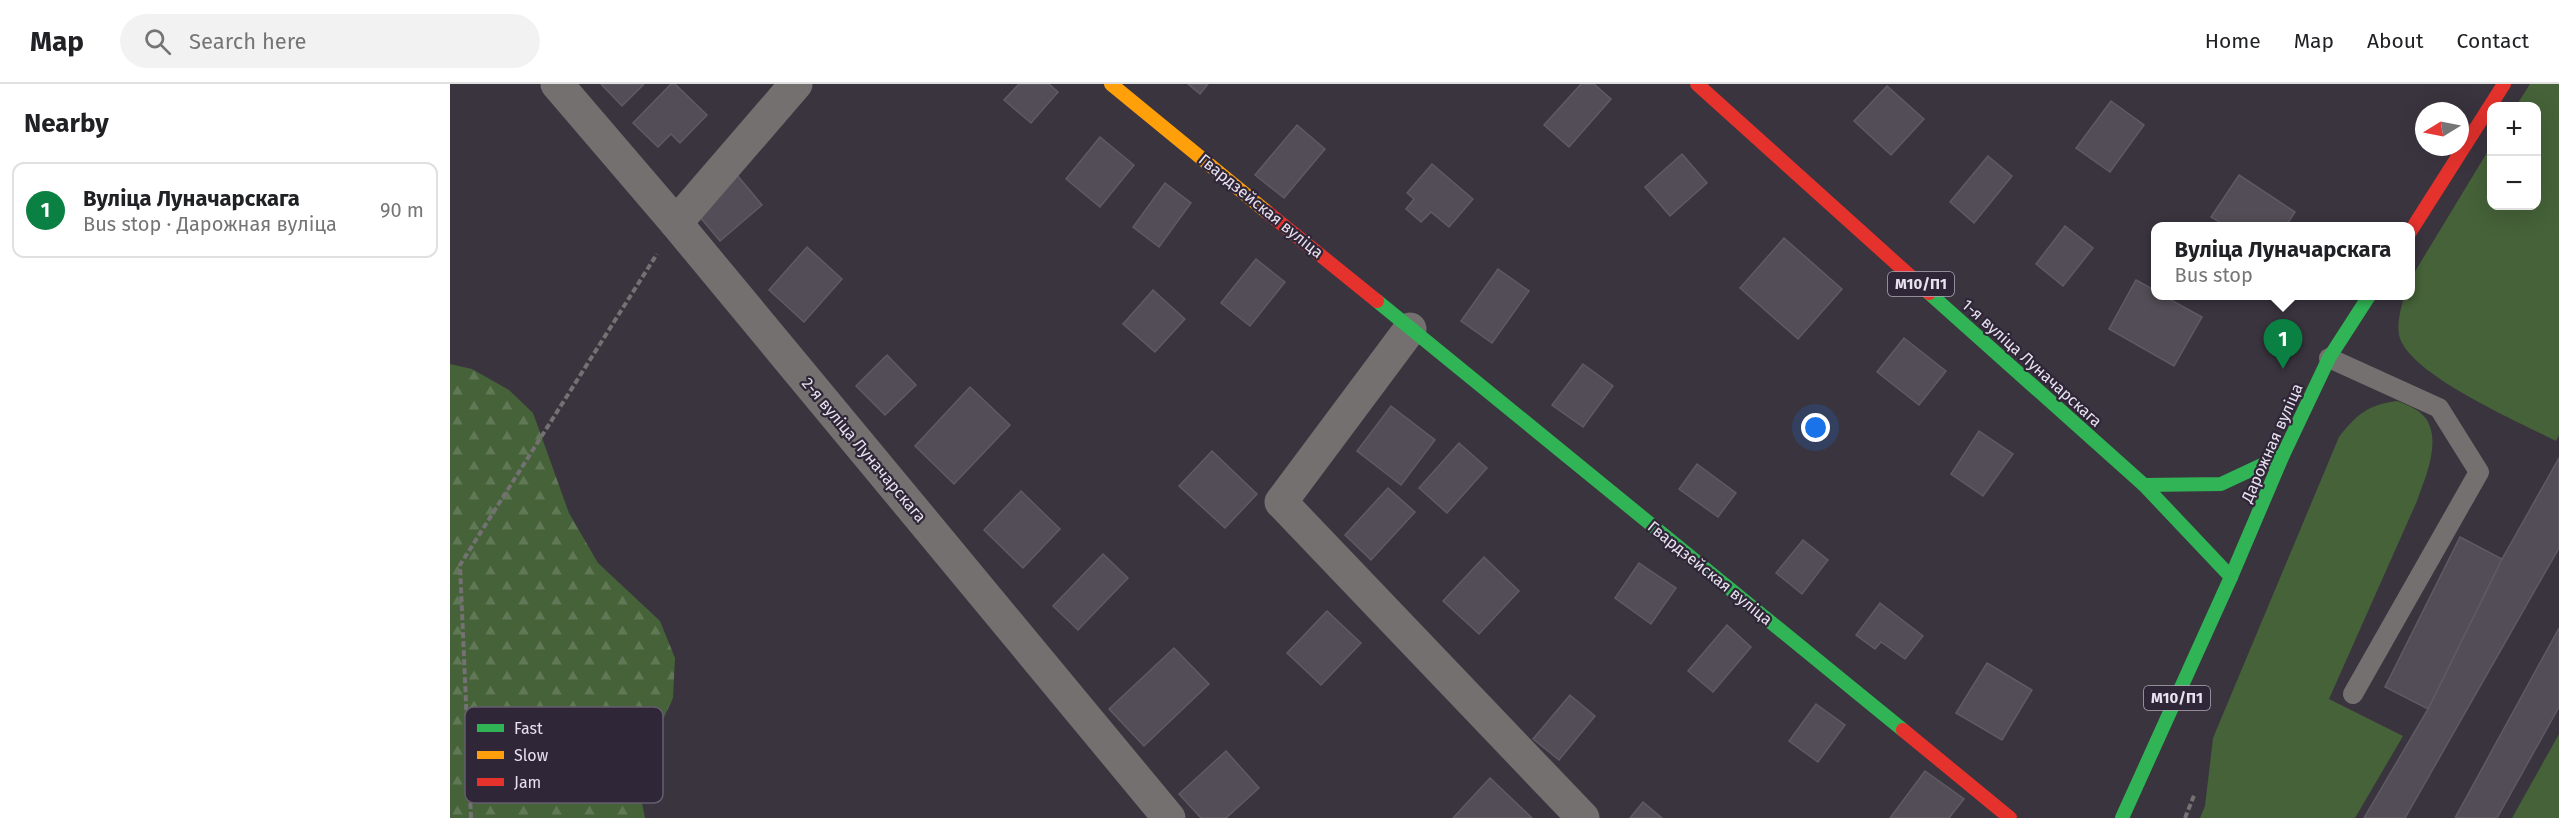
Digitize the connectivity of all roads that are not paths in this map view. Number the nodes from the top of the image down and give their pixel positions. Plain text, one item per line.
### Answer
1 (557, 84) edge
2 (796, 84) edge
3 (1111, 84) edge
4 (1697, 84) edge
5 (2504, 84) edge
6 (676, 224) junction
7 (2415, 224) edge
8 (2366, 300) edge
9 (1410, 329) junction
10 (2329, 358) junction
11 (2283, 454) junction
12 (2144, 485) junction
13 (2231, 577) junction
14 (2353, 694) dead end
15 (1168, 818) edge
16 (1583, 818) edge
17 (2010, 818) edge
18 (2122, 818) edge

1 - 6 street, 2-я вуліца Луначарскага
2 - 6 street
3 - 9 street, Гвардзейская вуліца
4 - 12 street, 1-я вуліца Луначарскага / М10/П1
5 - 7 street
6 - 15 street, 2-я вуліца Луначарскага
8 - 10 street, Дарожная вуліца
9 - 16 street
9 - 17 street, Гвардзейская вуліца
10 - 11 street, Дарожная вуліца
10 - 14 lane
11 - 12 street
11 - 13 street, Дарожная вуліца
12 - 13 street, 1-я вуліца Луначарскага / М10/П1
13 - 18 street, М10/П1

